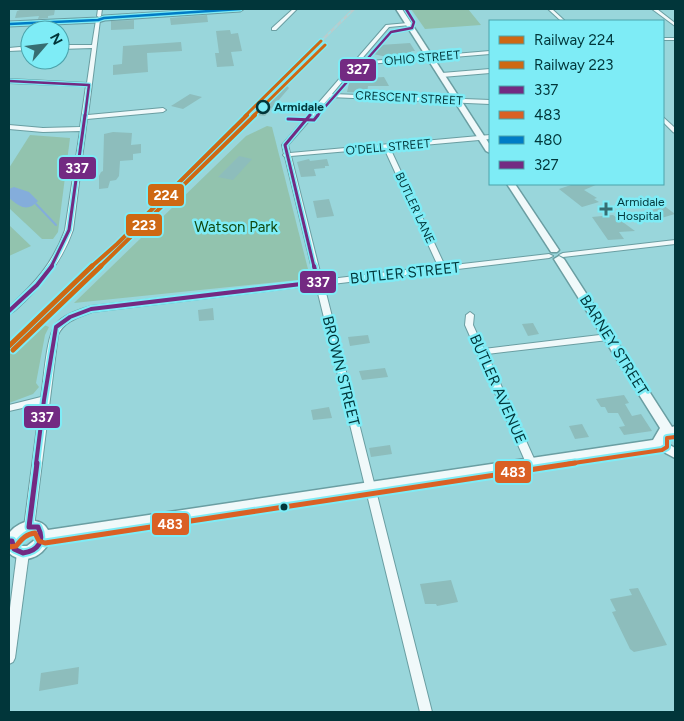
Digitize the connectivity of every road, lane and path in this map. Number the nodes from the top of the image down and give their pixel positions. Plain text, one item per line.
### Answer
1 (240, 9) edge
2 (295, 9) edge
3 (398, 9) edge
4 (550, 9) edge
5 (654, 9) edge
6 (206, 10) edge
7 (99, 16) edge
8 (562, 20) edge
9 (9, 24) edge
10 (408, 24) junction
11 (675, 25) edge
12 (274, 29) dead end
13 (70, 46) edge
14 (94, 46) junction
15 (489, 53) edge
16 (430, 57) junction
17 (354, 64) junction
18 (489, 71) edge
19 (442, 75) junction
20 (9, 82) edge
21 (89, 86) junction
22 (327, 94) junction
23 (458, 100) junction
24 (489, 102) edge
25 (163, 110) dead end
26 (85, 118) junction
27 (664, 121) edge
28 (9, 127) edge
29 (83, 129) junction
30 (675, 131) edge
31 (486, 138) edge
32 (387, 147) junction
33 (286, 155) junction
34 (512, 185) edge
35 (674, 243) edge
36 (556, 255) junction
37 (443, 269) junction
38 (318, 282) junction
39 (9, 311) edge
40 (470, 315) dead end
41 (608, 337) junction
42 (482, 352) junction
43 (44, 400) junction
44 (9, 408) edge
45 (672, 431) edge
46 (661, 444) junction
47 (675, 453) edge
48 (531, 463) junction
49 (370, 488) junction
50 (28, 527) junction
51 (44, 538) junction
52 (10, 541) edge
53 (23, 553) junction
54 (9, 658) edge
55 (426, 712) edge

1 - 6 street
2 - 12 street
3 - 10 street
4 - 8 street
5 - 11 street
6 - 7 street
7 - 9 street
7 - 14 street
10 - 16 street
10 - 17 street
13 - 14 street
14 - 21 street
15 - 16 street, OHIO STREET
16 - 17 street, OHIO STREET
16 - 19 street
17 - 22 street
18 - 19 street
19 - 23 street
20 - 21 street
21 - 26 street
22 - 23 street, CRESCENT STREET
22 - 33 street
23 - 24 street, CRESCENT STREET
23 - 31 street
25 - 26 street
26 - 29 street
27 - 30 street
28 - 29 street
29 - 39 street
31 - 32 street, O'DELL STREET
32 - 33 street, O'DELL STREET
32 - 37 street, BUTLER LANE
33 - 38 street, BROWN STREET
34 - 36 street, BARNEY STREET
35 - 36 street, BUTLER STREET
36 - 37 street, BUTLER STREET
36 - 41 street, BARNEY STREET
37 - 38 street, BUTLER STREET
38 - 43 street, BUTLER STREET
38 - 49 street, BROWN STREET
40 - 42 street, BUTLER AVENUE
41 - 42 street
41 - 45 street, BARNEY STREET
42 - 48 street, BUTLER AVENUE
43 - 44 street
43 - 50 street
45 - 46 street
46 - 47 street
46 - 48 street
48 - 49 street
49 - 51 street
49 - 55 street, BROWN STREET
50 - 51 street
50 - 52 street
51 - 53 street
52 - 53 street
53 - 54 street

